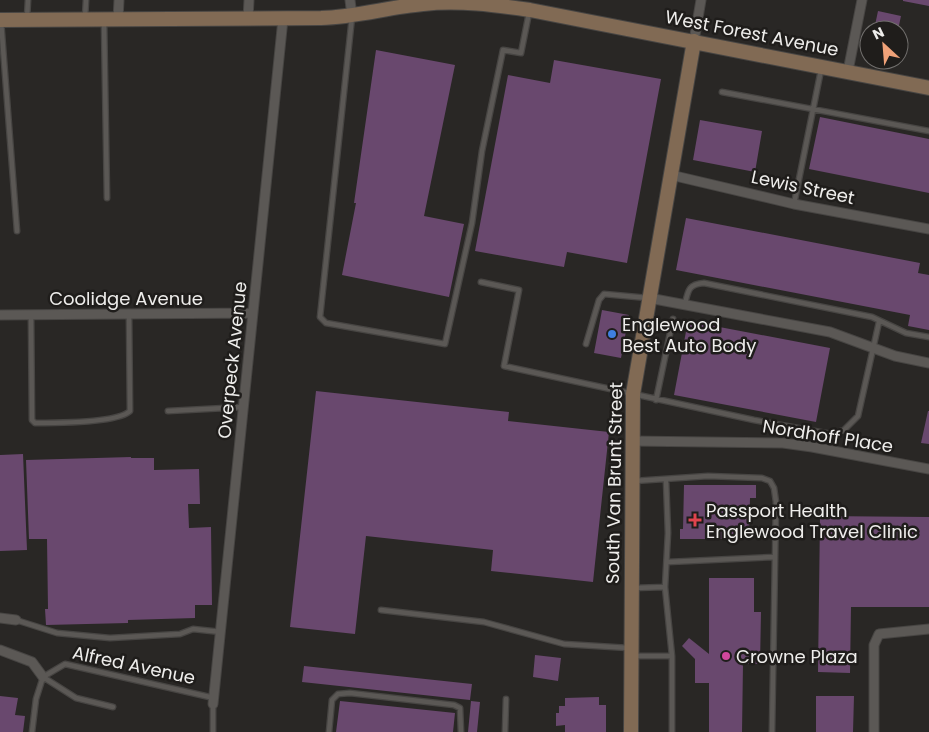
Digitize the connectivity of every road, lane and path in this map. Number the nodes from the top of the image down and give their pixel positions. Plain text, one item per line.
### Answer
1 (28, 0) edge
2 (86, 0) edge
3 (118, 0) edge
4 (248, 0) edge
5 (350, 0) edge
6 (702, 0) edge
7 (862, 0) edge
8 (449, 1) edge
9 (531, 5) edge
10 (352, 16) junction
11 (248, 19) junction
12 (289, 19) junction
13 (0, 20) edge
14 (27, 20) junction
15 (85, 20) junction
16 (111, 20) junction
17 (694, 41) junction
18 (822, 66) junction
19 (848, 71) junction
20 (929, 88) edge
21 (722, 92) dead end
22 (814, 108) junction
23 (929, 131) edge
24 (671, 175) junction
25 (107, 198) dead end
26 (794, 204) junction
27 (929, 229) edge
28 (17, 231) dead end
29 (482, 282) dead end
30 (649, 298) junction
31 (685, 304) junction
32 (129, 314) junction
33 (253, 314) junction
34 (0, 315) edge
35 (31, 315) junction
36 (672, 319) dead end
37 (879, 322) junction
38 (929, 337) edge
39 (586, 344) dead end
40 (874, 347) junction
41 (929, 363) edge
42 (632, 394) junction
43 (656, 400) junction
44 (244, 407) junction
45 (168, 412) dead end
46 (631, 441) junction
47 (929, 469) edge
48 (666, 480) junction
49 (631, 481) junction
50 (774, 557) junction
51 (668, 562) junction
52 (665, 587) junction
53 (630, 588) junction
54 (380, 610) dead end
55 (0, 618) edge
56 (16, 620) joint
57 (929, 629) edge
58 (221, 632) junction
59 (0, 650) edge
60 (630, 652) junction
61 (672, 656) junction
62 (43, 676) junction
63 (506, 699) dead end
64 (214, 701) junction
65 (113, 707) dead end
66 (32, 732) edge
67 (213, 732) edge
68 (329, 732) edge
69 (461, 732) edge
70 (505, 732) edge
71 (631, 732) edge
72 (672, 732) edge
73 (772, 732) edge
74 (874, 732) edge

1 - 14 lane
2 - 15 lane
3 - 16 street
4 - 11 street
5 - 10 street
6 - 17 street, South Van Brunt Street
7 - 19 street
8 - 9 street, West Forest Avenue
8 - 10 street, West Forest Avenue
9 - 10 lane
9 - 17 street, West Forest Avenue
10 - 12 street, West Forest Avenue
11 - 12 street, West Forest Avenue
11 - 16 street, West Forest Avenue
12 - 33 street, Overpeck Avenue
13 - 14 street, West Forest Avenue
13 - 28 lane
14 - 15 street, West Forest Avenue
15 - 16 street, West Forest Avenue
16 - 25 lane
17 - 18 street, West Forest Avenue
17 - 24 street, South Van Brunt Street
18 - 19 street, West Forest Avenue
18 - 22 lane
19 - 20 street, West Forest Avenue
21 - 22 lane
22 - 23 lane
22 - 26 lane
24 - 26 street, Lewis Street
24 - 30 street, South Van Brunt Street
26 - 27 street, Lewis Street
29 - 42 lane
30 - 31 street
30 - 39 lane
30 - 42 street, South Van Brunt Street
31 - 37 lane
31 - 40 street
32 - 33 street, Coolidge Avenue
32 - 35 street, Coolidge Avenue
32 - 35 lane
33 - 44 street, Overpeck Avenue
34 - 35 street, Coolidge Avenue
36 - 43 lane
37 - 38 lane
37 - 40 lane
40 - 41 street
40 - 43 lane
42 - 43 lane
42 - 46 street, South Van Brunt Street
44 - 45 lane
44 - 58 street, Overpeck Avenue
46 - 47 street, Nordhoff Place
46 - 49 street, South Van Brunt Street
48 - 49 lane
48 - 50 lane
48 - 51 lane
49 - 53 street, South Van Brunt Street
50 - 51 lane
50 - 73 lane
51 - 52 lane
52 - 53 lane
52 - 61 lane
53 - 60 street, South Van Brunt Street
54 - 60 lane
55 - 56 street
56 - 58 lane
57 - 74 street
58 - 64 street, Overpeck Avenue
59 - 62 street
60 - 61 lane
60 - 71 street, South Van Brunt Street
61 - 72 lane
62 - 64 lane, Alfred Avenue
62 - 65 lane
62 - 66 lane
63 - 70 lane
64 - 67 lane
68 - 69 lane

